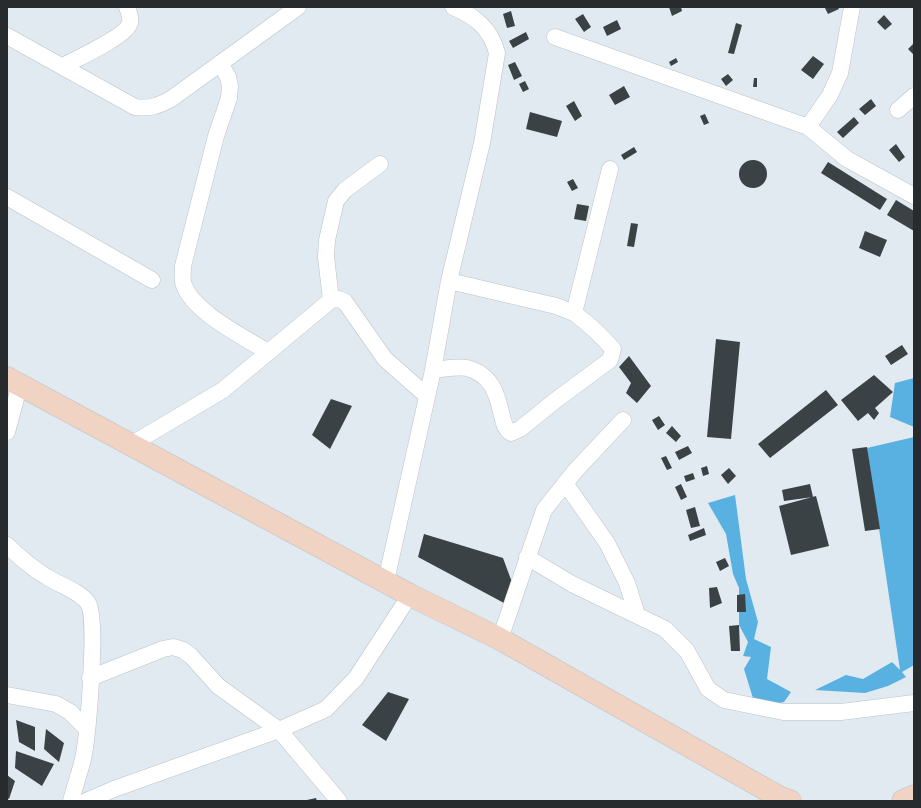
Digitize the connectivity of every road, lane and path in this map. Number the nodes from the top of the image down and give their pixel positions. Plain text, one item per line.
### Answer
1 (127, 7) edge
2 (298, 7) edge
3 (453, 7) edge
4 (852, 7) edge
5 (7, 36) edge
6 (555, 37) dead end
7 (220, 63) junction
8 (63, 66) junction
9 (914, 96) edge
10 (898, 110) dead end
11 (808, 127) junction
12 (380, 164) dead end
13 (610, 169) dead end
14 (914, 196) edge
15 (7, 197) edge
16 (152, 280) dead end
17 (449, 281) junction
18 (331, 300) junction
19 (574, 314) junction
20 (268, 352) junction
21 (433, 370) junction
22 (13, 381) edge
23 (427, 396) junction
24 (623, 420) dead end
25 (7, 432) edge
26 (132, 444) junction
27 (565, 483) junction
28 (7, 545) edge
29 (527, 557) junction
30 (386, 581) junction
31 (410, 594) junction
32 (637, 615) junction
33 (500, 639) junction
34 (90, 678) junction
35 (7, 695) edge
36 (914, 703) edge
37 (87, 729) junction
38 (279, 730) junction
39 (914, 796) edge
40 (71, 801) edge
41 (86, 801) edge
42 (339, 801) edge
43 (790, 801) edge
44 (903, 801) edge

1 - 8 street
2 - 7 street
3 - 17 street
4 - 11 street
5 - 8 street
6 - 11 street
7 - 8 street
7 - 20 street
9 - 10 street
11 - 14 street
12 - 18 street
13 - 19 street
15 - 16 street
17 - 19 street
17 - 21 street
18 - 20 street
18 - 23 street
19 - 21 street
20 - 26 street
21 - 23 street
22 - 25 street
22 - 26 street
23 - 30 street
24 - 27 street
26 - 30 street
27 - 29 street
27 - 32 street
28 - 34 street
29 - 32 street
29 - 33 street
30 - 31 street
31 - 33 street
31 - 38 street
32 - 36 street
33 - 43 street
34 - 37 street
34 - 38 street
35 - 37 street
37 - 40 street
38 - 41 street
38 - 42 street
39 - 44 street

